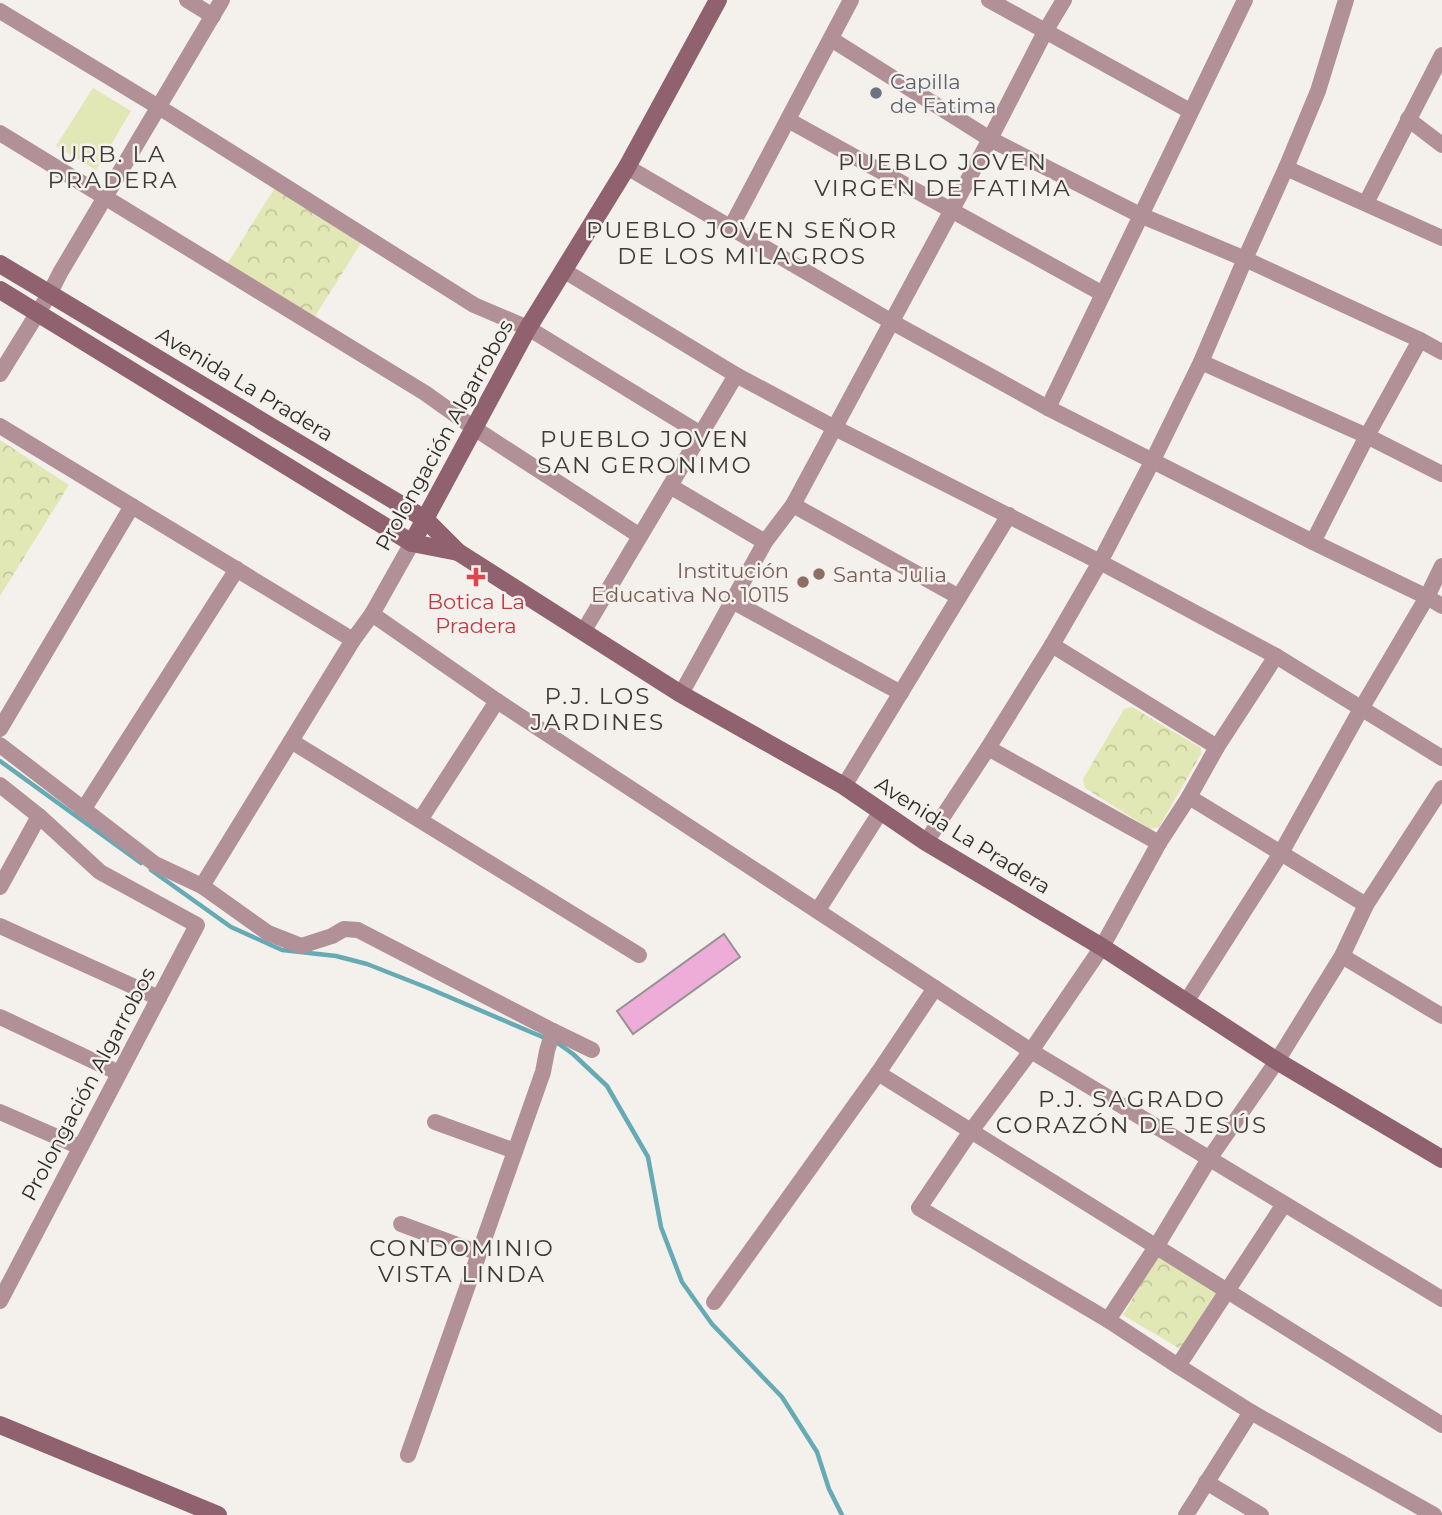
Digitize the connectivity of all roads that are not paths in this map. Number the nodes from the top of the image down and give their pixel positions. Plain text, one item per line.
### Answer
1 (187, 0) edge
2 (222, 0) edge
3 (718, 0) edge
4 (851, 0) edge
5 (989, 0) edge
6 (1064, 0) edge
7 (1245, 0) edge
8 (1346, 0) edge
9 (0, 10) edge
10 (213, 16) junction
11 (1046, 30) junction
12 (831, 39) junction
13 (1442, 55) edge
14 (159, 108) junction
15 (1190, 111) junction
16 (1408, 119) junction
17 (788, 120) junction
18 (0, 133) edge
19 (990, 139) junction
20 (1442, 145) edge
21 (627, 167) junction
22 (1286, 168) junction
23 (106, 198) junction
24 (1366, 203) junction
25 (952, 210) junction
26 (1140, 215) junction
27 (731, 227) junction
28 (1442, 238) edge
29 (1245, 258) junction
30 (0, 264) edge
31 (563, 270) junction
32 (0, 290) edge
33 (50, 293) junction
34 (1103, 294) junction
35 (38, 313) junction
36 (892, 322) junction
37 (528, 328) junction
38 (1420, 340) junction
39 (1442, 352) edge
40 (1201, 362) junction
41 (0, 374) edge
42 (736, 375) junction
43 (1048, 408) junction
44 (0, 426) edge
45 (474, 428) junction
46 (835, 428) junction
47 (701, 434) junction
48 (1367, 436) junction
49 (1153, 460) junction
50 (1442, 474) edge
51 (670, 486) junction
52 (793, 505) junction
53 (132, 506) junction
54 (1009, 515) junction
55 (425, 519) junction
56 (640, 536) junction
57 (765, 542) junction
58 (1313, 542) junction
59 (412, 543) junction
60 (458, 552) junction
61 (1100, 562) junction
62 (1442, 566) edge
63 (237, 569) junction
64 (959, 597) junction
65 (1427, 597) junction
66 (732, 601) junction
67 (1442, 606) edge
68 (372, 614) junction
69 (583, 632) junction
70 (353, 640) junction
71 (1052, 645) junction
72 (1276, 656) junction
73 (901, 693) junction
74 (681, 694) junction
75 (497, 701) junction
76 (1361, 709) junction
77 (0, 729) edge
78 (291, 741) junction
79 (0, 745) edge
80 (1217, 747) junction
81 (988, 748) junction
82 (1442, 758) edge
83 (0, 785) edge
84 (844, 786) junction
85 (1442, 788) edge
86 (1189, 797) junction
87 (83, 810) junction
88 (881, 811) junction
89 (39, 816) junction
90 (420, 820) junction
91 (926, 842) junction
92 (1158, 843) junction
93 (1281, 853) junction
94 (202, 886) junction
95 (0, 887) edge
96 (1366, 905) junction
97 (818, 910) junction
98 (0, 926) edge
99 (1102, 947) junction
100 (639, 955) dead end
101 (1342, 957) junction
102 (935, 988) junction
103 (159, 998) junction
104 (1186, 1002) junction
105 (1439, 1009) edge
106 (0, 1017) edge
107 (551, 1037) junction
108 (592, 1049) dead end
109 (1031, 1051) junction
110 (1277, 1061) junction
111 (119, 1073) junction
112 (878, 1073) junction
113 (0, 1112) edge
114 (435, 1122) dead end
115 (971, 1131) junction
116 (80, 1147) junction
117 (515, 1151) junction
118 (1209, 1159) junction
119 (1442, 1159) edge
120 (1284, 1204) junction
121 (401, 1224) dead end
122 (1156, 1247) junction
123 (479, 1254) junction
124 (1227, 1291) junction
125 (1442, 1298) edge
126 (0, 1301) edge
127 (714, 1302) dead end
128 (1108, 1320) junction
129 (1178, 1366) junction
130 (1251, 1412) junction
131 (0, 1425) edge
132 (1442, 1425) edge
133 (408, 1455) dead end
134 (1206, 1482) junction
135 (218, 1515) edge
136 (1186, 1515) edge
137 (1261, 1515) edge
138 (1434, 1515) edge

1 - 10 street
2 - 10 street
3 - 21 street, Prolongación Algarrobos
4 - 12 street
5 - 11 street
6 - 11 street
7 - 15 street
8 - 22 street
9 - 14 street
10 - 14 street
11 - 15 street
11 - 19 street
12 - 17 street
12 - 19 street
13 - 16 street
14 - 23 street
14 - 37 street
15 - 26 street
16 - 20 street
16 - 24 street
17 - 25 street
17 - 27 street
18 - 23 street
19 - 25 street
19 - 26 street
21 - 27 street
21 - 31 street, Prolongación Algarrobos
22 - 24 street
22 - 29 street
23 - 33 street
23 - 45 street
24 - 28 street
25 - 34 street
25 - 36 street
26 - 29 street
26 - 34 street
27 - 36 street
29 - 38 street
29 - 40 street
30 - 33 street, Avenida La Pradera
31 - 37 street, Prolongación Algarrobos
31 - 42 street
32 - 35 street, Avenida La Pradera
33 - 35 street
33 - 55 street, Avenida La Pradera
34 - 43 street
35 - 41 street
35 - 59 street, Avenida La Pradera
36 - 43 street
36 - 46 street
37 - 45 street, Prolongación Algarrobos
37 - 47 street
38 - 39 street
38 - 48 street
40 - 48 street
40 - 49 street
42 - 46 street
42 - 47 street
43 - 49 street
44 - 53 street
45 - 55 street, Prolongación Algarrobos
45 - 56 street
46 - 52 street
46 - 54 street
47 - 51 street
48 - 50 street
48 - 58 street
49 - 58 street
49 - 61 street
51 - 56 street
51 - 57 street
52 - 57 street
52 - 64 street
53 - 63 street
53 - 77 street
54 - 61 street
54 - 64 street
55 - 59 street, Prolongación Algarrobos
55 - 60 street, Avenida La Pradera
56 - 69 street
57 - 66 street
58 - 65 street
59 - 60 street, Avenida La Pradera
59 - 68 street, Prolongación Algarrobos
60 - 69 street, Avenida La Pradera
61 - 71 street
61 - 72 street
62 - 65 street
63 - 70 street
63 - 87 street
64 - 73 street
65 - 67 street
65 - 76 street
66 - 73 street
66 - 74 street
68 - 70 street, Prolongación Algarrobos
68 - 75 street
69 - 74 street, Avenida La Pradera
70 - 78 street, Prolongación Algarrobos
71 - 80 street
71 - 81 street
72 - 76 street
72 - 80 street
73 - 84 street
74 - 84 street, Avenida La Pradera
75 - 90 street
75 - 97 street
76 - 82 street
76 - 93 street
78 - 90 street
78 - 94 street, Prolongación Algarrobos
79 - 87 street
80 - 86 street
81 - 91 street
81 - 92 street
83 - 89 street
84 - 88 street, Avenida La Pradera
85 - 96 street
86 - 92 street
86 - 93 street
87 - 94 street
88 - 91 street, Avenida La Pradera
88 - 97 street
89 - 95 street
89 - 103 street, Prolongación Algarrobos
90 - 100 street
91 - 99 street, Avenida La Pradera
92 - 99 street
93 - 96 street
93 - 104 street
94 - 107 street
96 - 101 street
97 - 102 street
98 - 103 street
99 - 104 street, Avenida La Pradera
99 - 109 street
101 - 105 street
101 - 110 street
102 - 109 street
102 - 112 street
103 - 111 street, Prolongación Algarrobos
104 - 110 street, Avenida La Pradera
106 - 111 street
107 - 108 street
107 - 117 street
109 - 115 street
109 - 118 street
110 - 118 street
110 - 119 street, Avenida La Pradera
111 - 116 street, Prolongación Algarrobos
112 - 115 street
112 - 127 street
113 - 116 street
114 - 117 street
115 - 122 street
115 - 128 street
116 - 126 street, Prolongación Algarrobos
117 - 123 street
118 - 120 street
118 - 122 street
120 - 124 street
120 - 125 street
121 - 123 street
122 - 124 street
122 - 128 street
123 - 133 street
124 - 129 street
124 - 132 street
128 - 129 street
129 - 130 street
130 - 134 street
130 - 138 street
131 - 135 street
134 - 136 street
134 - 137 street

